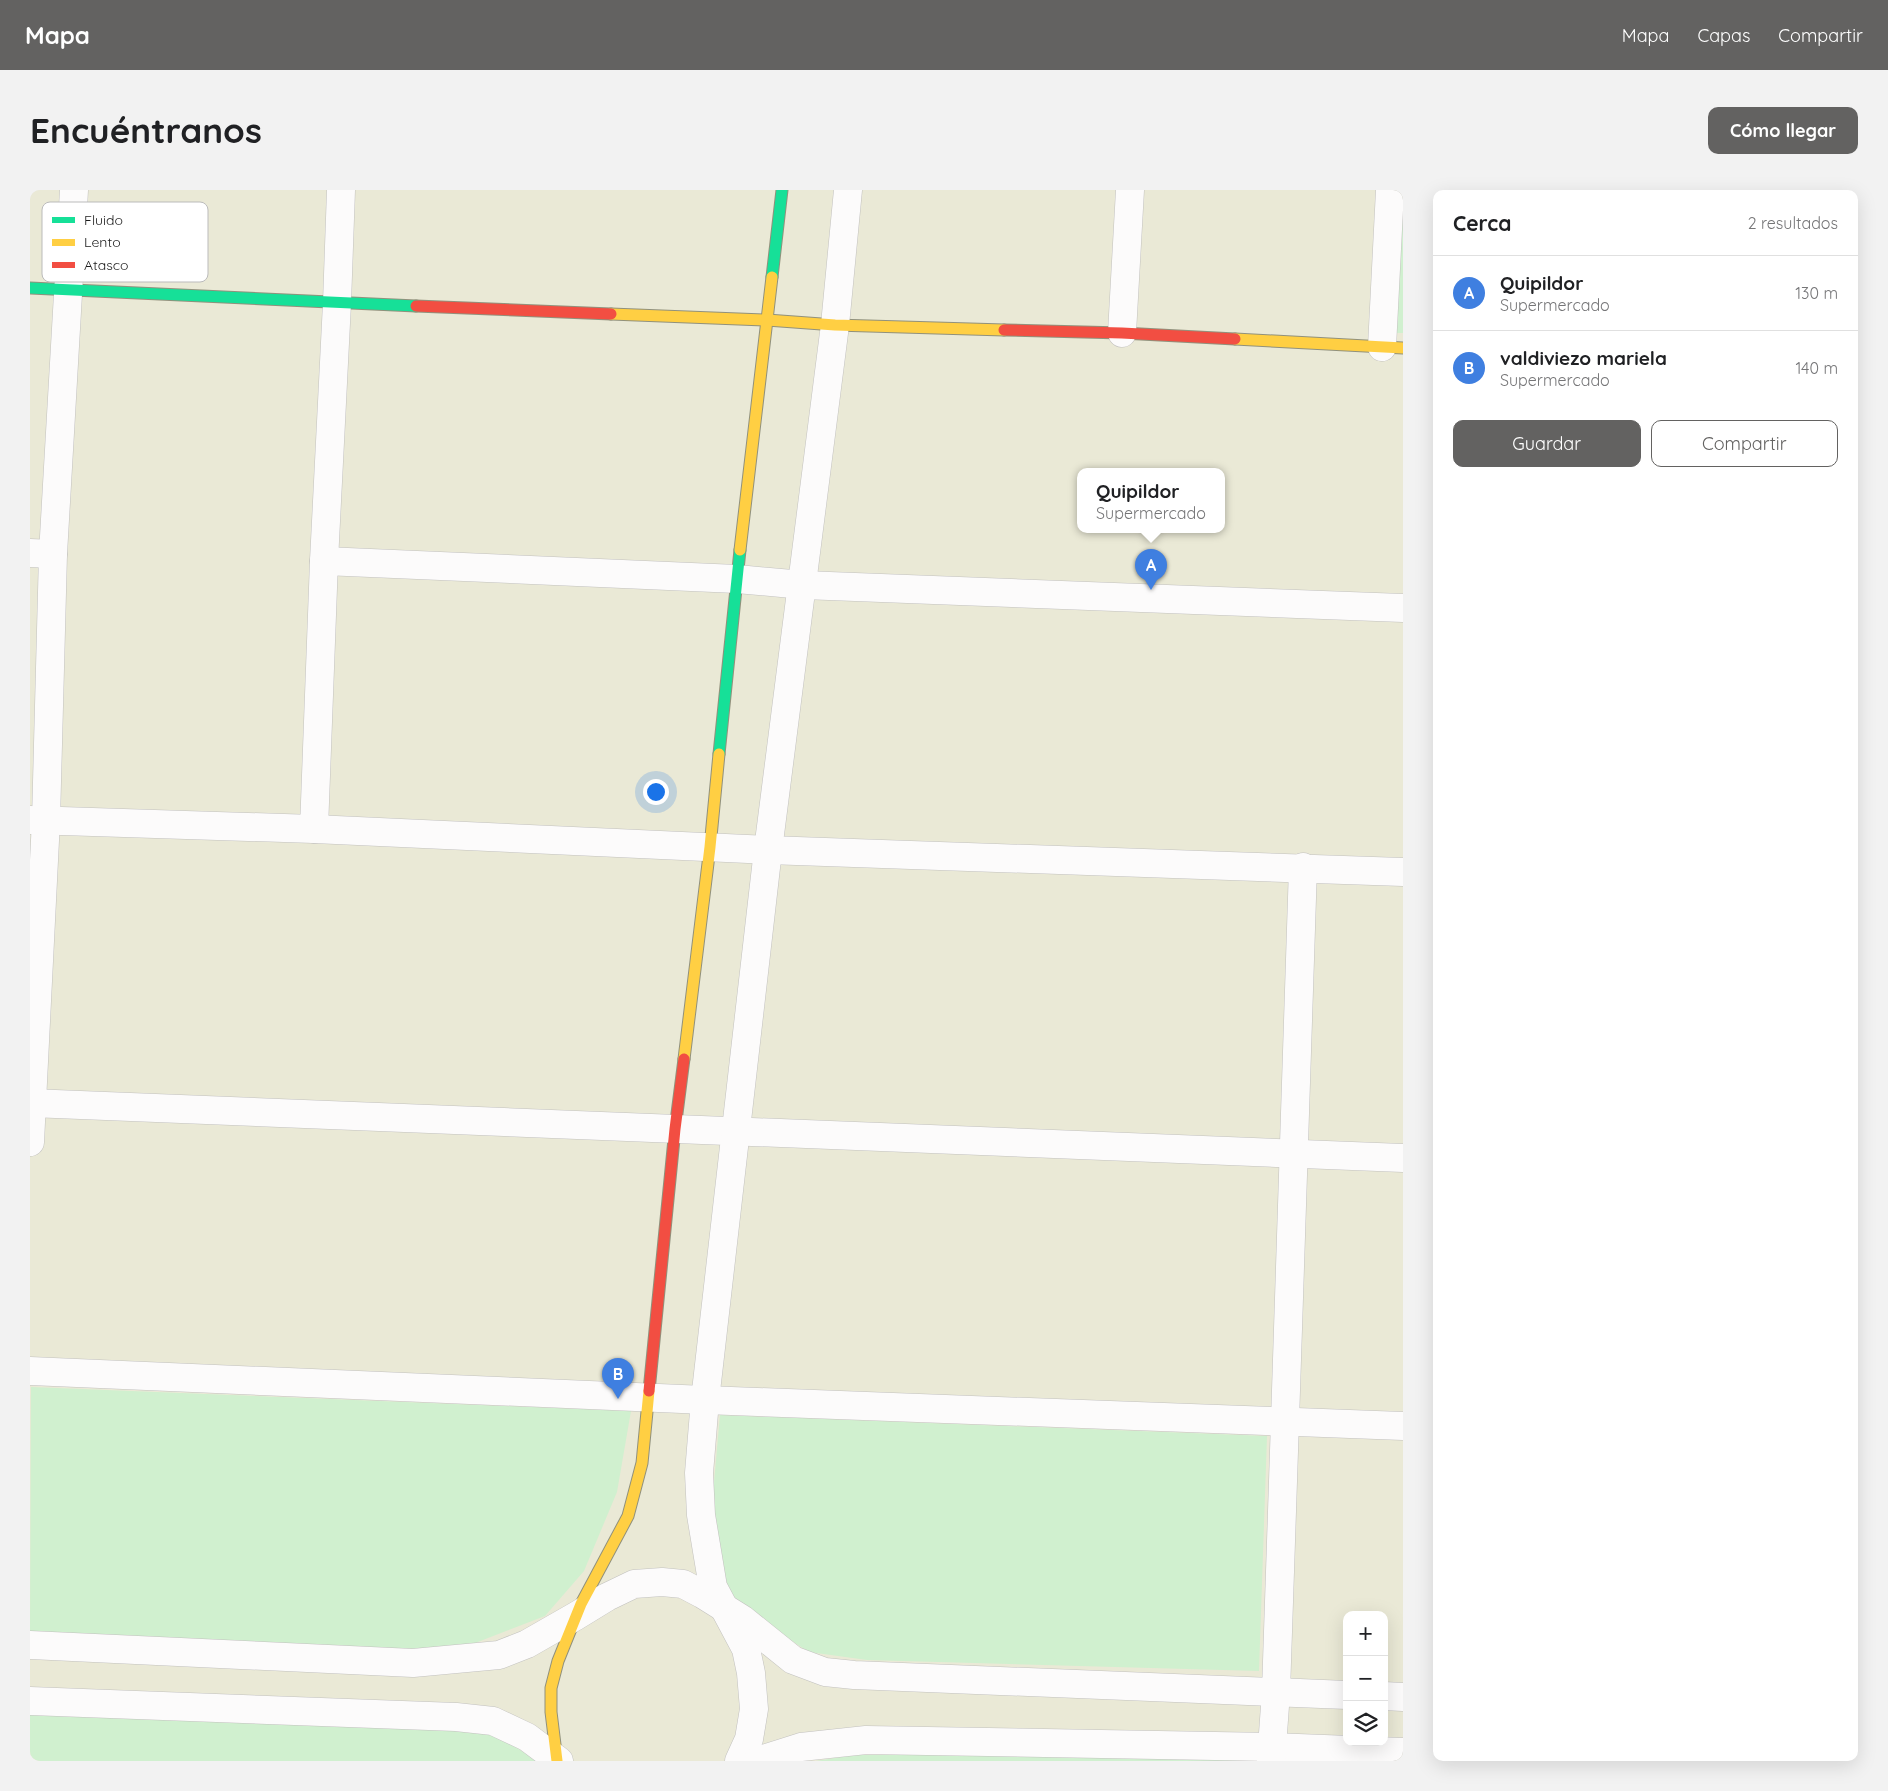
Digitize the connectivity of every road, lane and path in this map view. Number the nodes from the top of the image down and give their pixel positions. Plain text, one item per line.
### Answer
1 (341, 190) edge
2 (782, 190) edge
3 (848, 190) edge
4 (1130, 190) edge
5 (1390, 190) edge
6 (69, 282) edge
7 (30, 288) edge
8 (69, 290) junction
9 (337, 303) junction
10 (767, 320) junction
11 (835, 325) junction
12 (1122, 333) junction
13 (1393, 347) edge
14 (42, 553) edge
15 (324, 561) junction
16 (737, 579) junction
17 (803, 585) junction
18 (1403, 608) edge
19 (38, 820) edge
20 (314, 829) junction
21 (710, 847) junction
22 (768, 850) junction
23 (1303, 867) junction
24 (1403, 872) edge
25 (31, 1103) edge
26 (675, 1129) junction
27 (735, 1132) junction
28 (30, 1142) edge
29 (1294, 1154) junction
30 (1403, 1158) edge
31 (30, 1371) edge
32 (649, 1398) junction
33 (705, 1400) junction
34 (1286, 1421) junction
35 (1403, 1426) edge
36 (725, 1610) junction
37 (576, 1616) junction
38 (30, 1645) edge
39 (1276, 1692) junction
40 (1343, 1695) edge
41 (1388, 1696) edge
42 (1403, 1697) edge
43 (30, 1702) edge
44 (1403, 1752) edge
45 (1271, 1754) edge
46 (558, 1760) edge
47 (739, 1761) edge
48 (757, 1761) edge

1 - 9 street
2 - 10 street
3 - 11 street
4 - 12 street
5 - 13 street
6 - 8 street
7 - 8 street
8 - 9 street
8 - 14 street
9 - 10 street
9 - 15 street
10 - 11 street
10 - 16 street
11 - 12 street
11 - 17 street
12 - 13 street
14 - 19 street
15 - 16 street
15 - 20 street
16 - 17 street
16 - 21 street
17 - 18 street
17 - 22 street
19 - 20 street
19 - 25 street
20 - 21 street
21 - 22 street
21 - 26 street
22 - 23 street
22 - 27 street
23 - 24 street
23 - 29 street
25 - 26 street
25 - 28 street
26 - 27 street
26 - 32 street
27 - 29 street
27 - 33 street
29 - 30 street
29 - 34 street
31 - 32 street
32 - 33 street
32 - 37 street
33 - 34 street
33 - 36 street
34 - 35 street
34 - 39 street
36 - 37 street
36 - 39 street
36 - 47 street
37 - 38 street
37 - 46 street
39 - 40 street
39 - 45 street
41 - 42 street
43 - 46 street
44 - 45 street
45 - 48 street

